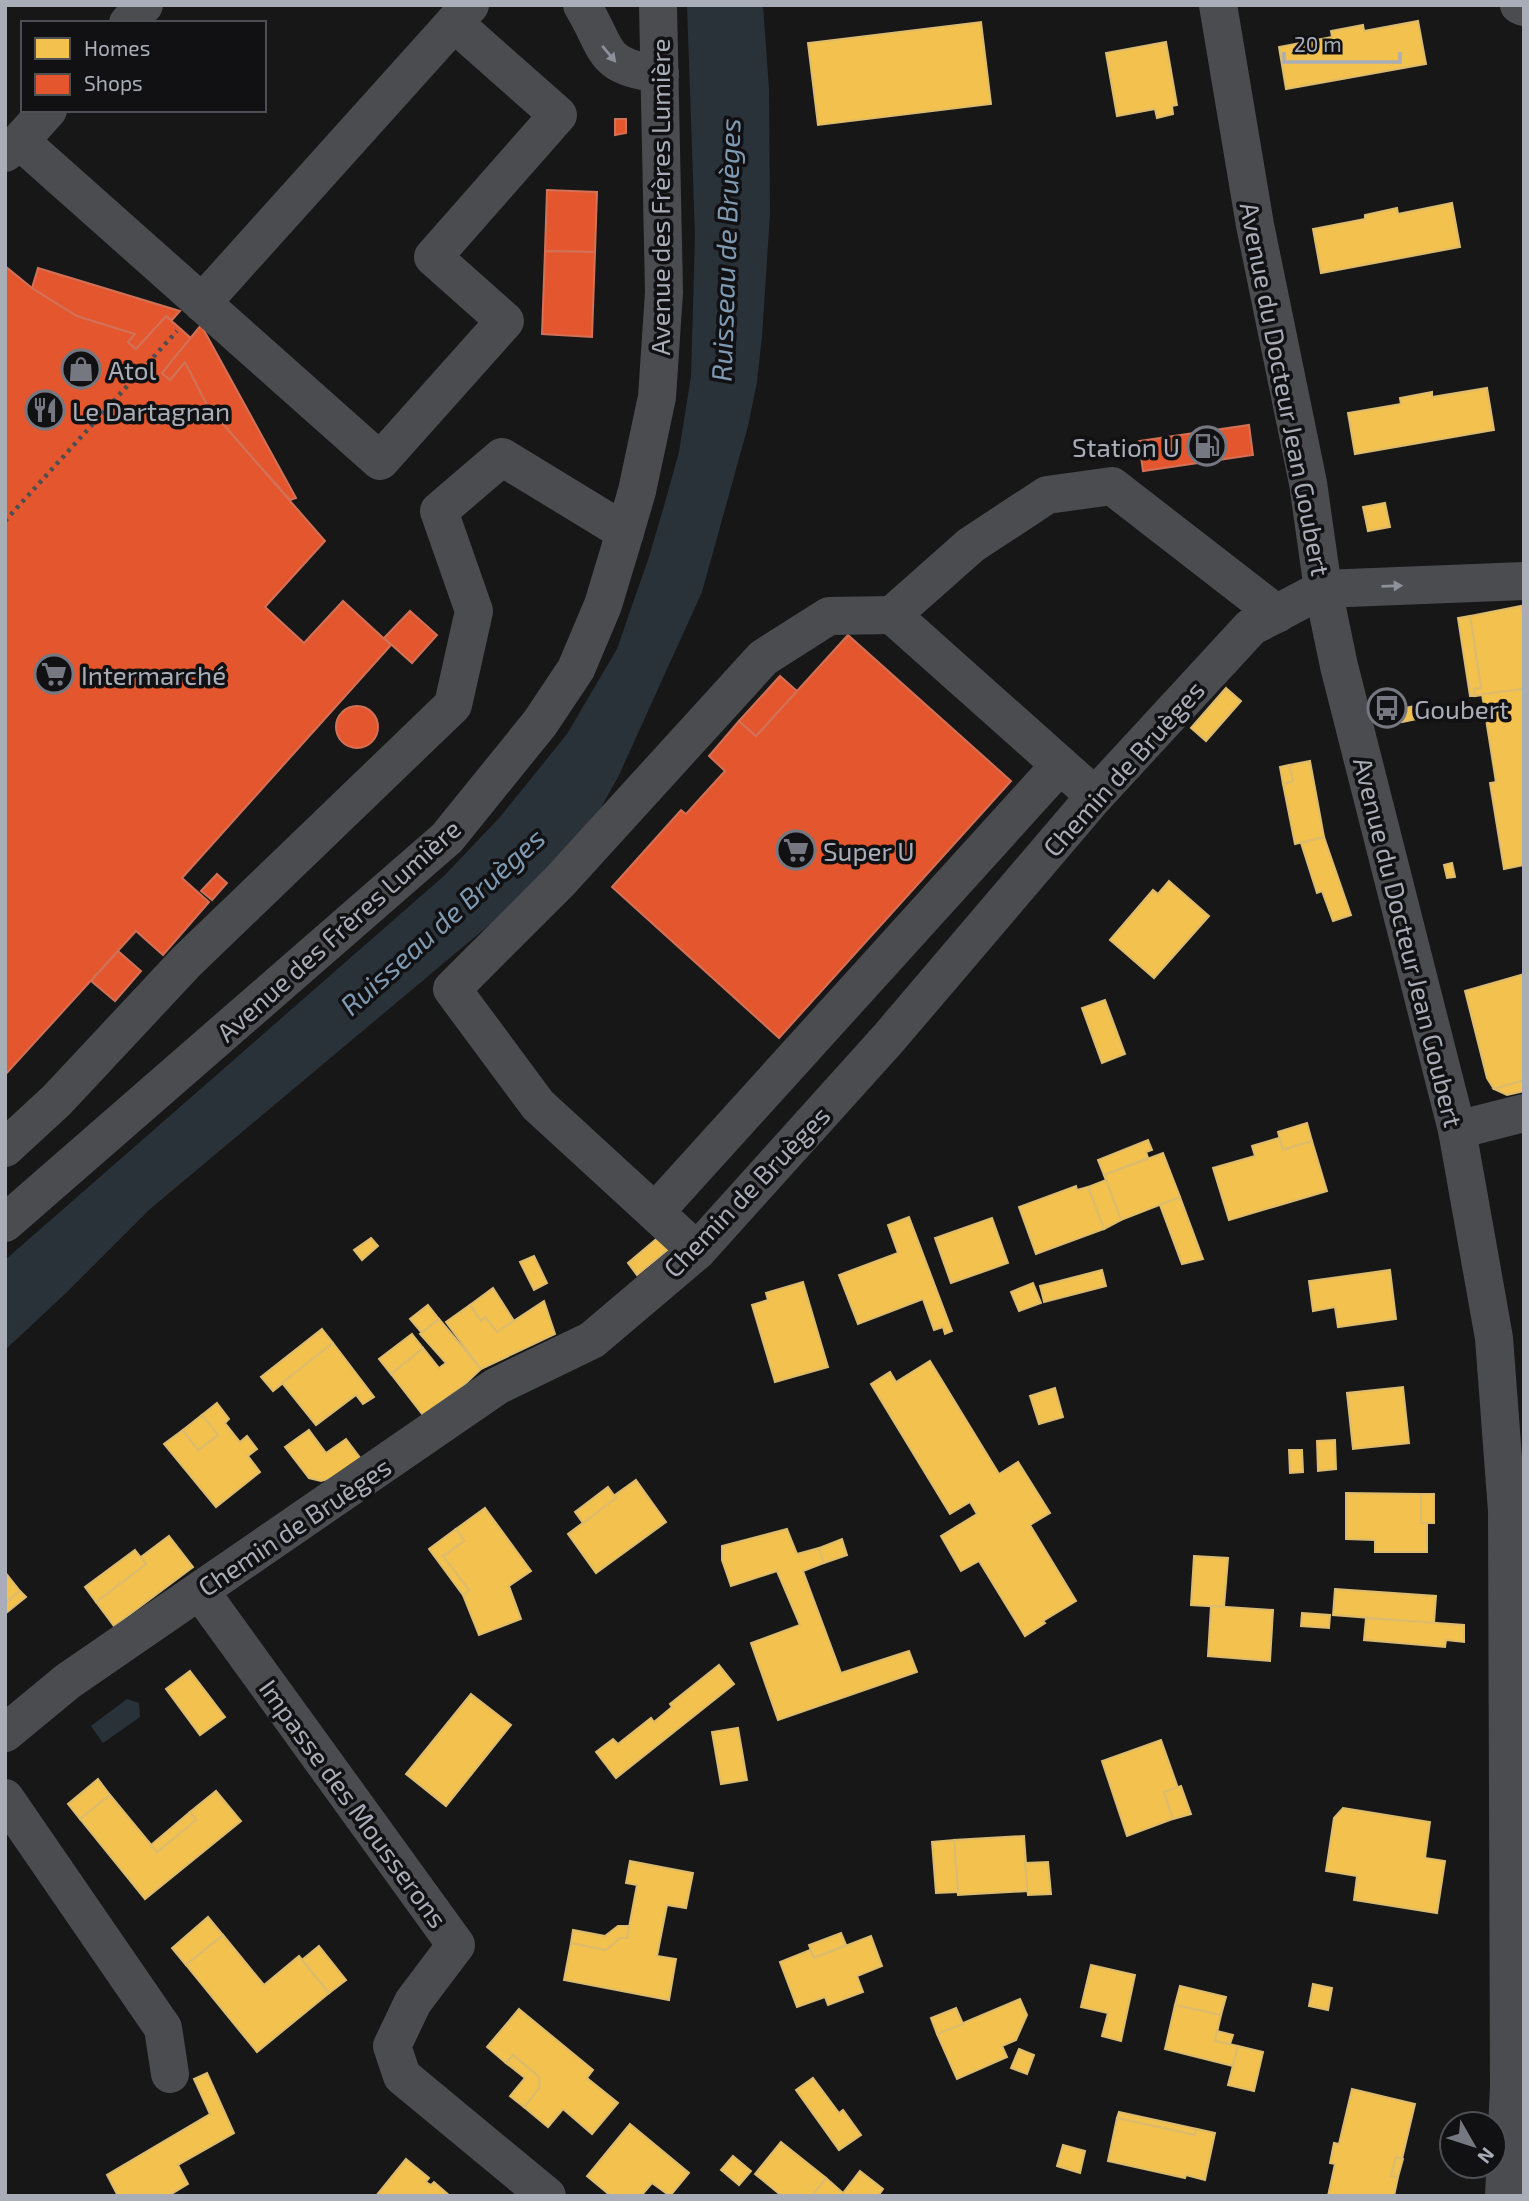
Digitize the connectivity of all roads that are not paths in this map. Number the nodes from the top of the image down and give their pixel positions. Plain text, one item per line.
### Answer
1 (144, 5) edge
2 (582, 5) edge
3 (658, 5) edge
4 (1218, 5) edge
5 (1519, 5) edge
6 (1524, 7) edge
7 (462, 14) edge
8 (130, 21) edge
9 (660, 74) junction
10 (46, 112) edge
11 (13, 147) edge
12 (191, 315) junction
13 (625, 532) junction
14 (1524, 581) edge
15 (1324, 589) junction
16 (1277, 614) junction
17 (892, 615) junction
18 (1060, 765) junction
19 (1095, 796) junction
20 (826, 1023) junction
21 (873, 1055) junction
22 (1524, 1113) edge
23 (1457, 1130) junction
24 (5, 1148) edge
25 (655, 1212) junction
26 (5, 1223) edge
27 (697, 1251) junction
28 (1515, 1509) edge
29 (200, 1591) junction
30 (5, 1733) edge
31 (1516, 1761) edge
32 (5, 1798) edge
33 (1516, 1891) edge
34 (170, 2074) dead end
35 (547, 2196) edge
36 (1504, 2196) edge

1 - 8 street
2 -> 9 street
3 - 9 street, Avenue des Frères Lumière
4 - 15 street, Avenue du Docteur Jean Goubert
5 - 6 street
7 - 12 street
7 - 12 street
9 - 13 street, Avenue des Frères Lumière
10 - 11 street
11 - 12 street
13 - 24 street
13 - 26 street, Avenue des Frères Lumière
15 -> 14 street
15 - 16 street, Chemin de Bruèges
15 - 23 street, Avenue du Docteur Jean Goubert
16 - 17 street
16 - 19 street, Chemin de Bruèges
17 - 18 street
17 - 25 street
18 - 19 street
18 - 20 street
19 - 21 street, Chemin de Bruèges
20 - 21 street
20 - 25 street
21 - 27 street, Chemin de Bruèges
22 - 23 street
23 - 28 street, Avenue du Docteur Jean Goubert
25 - 27 street
27 - 29 street, Chemin de Bruèges
28 - 31 street, Avenue du Docteur Jean Goubert
29 - 30 street, Chemin de Bruèges
29 - 35 street, Impasse des Mousserons
31 - 33 street, Avenue du Docteur Jean Goubert
32 - 34 street
33 - 36 street, Avenue du Docteur Jean Goubert

